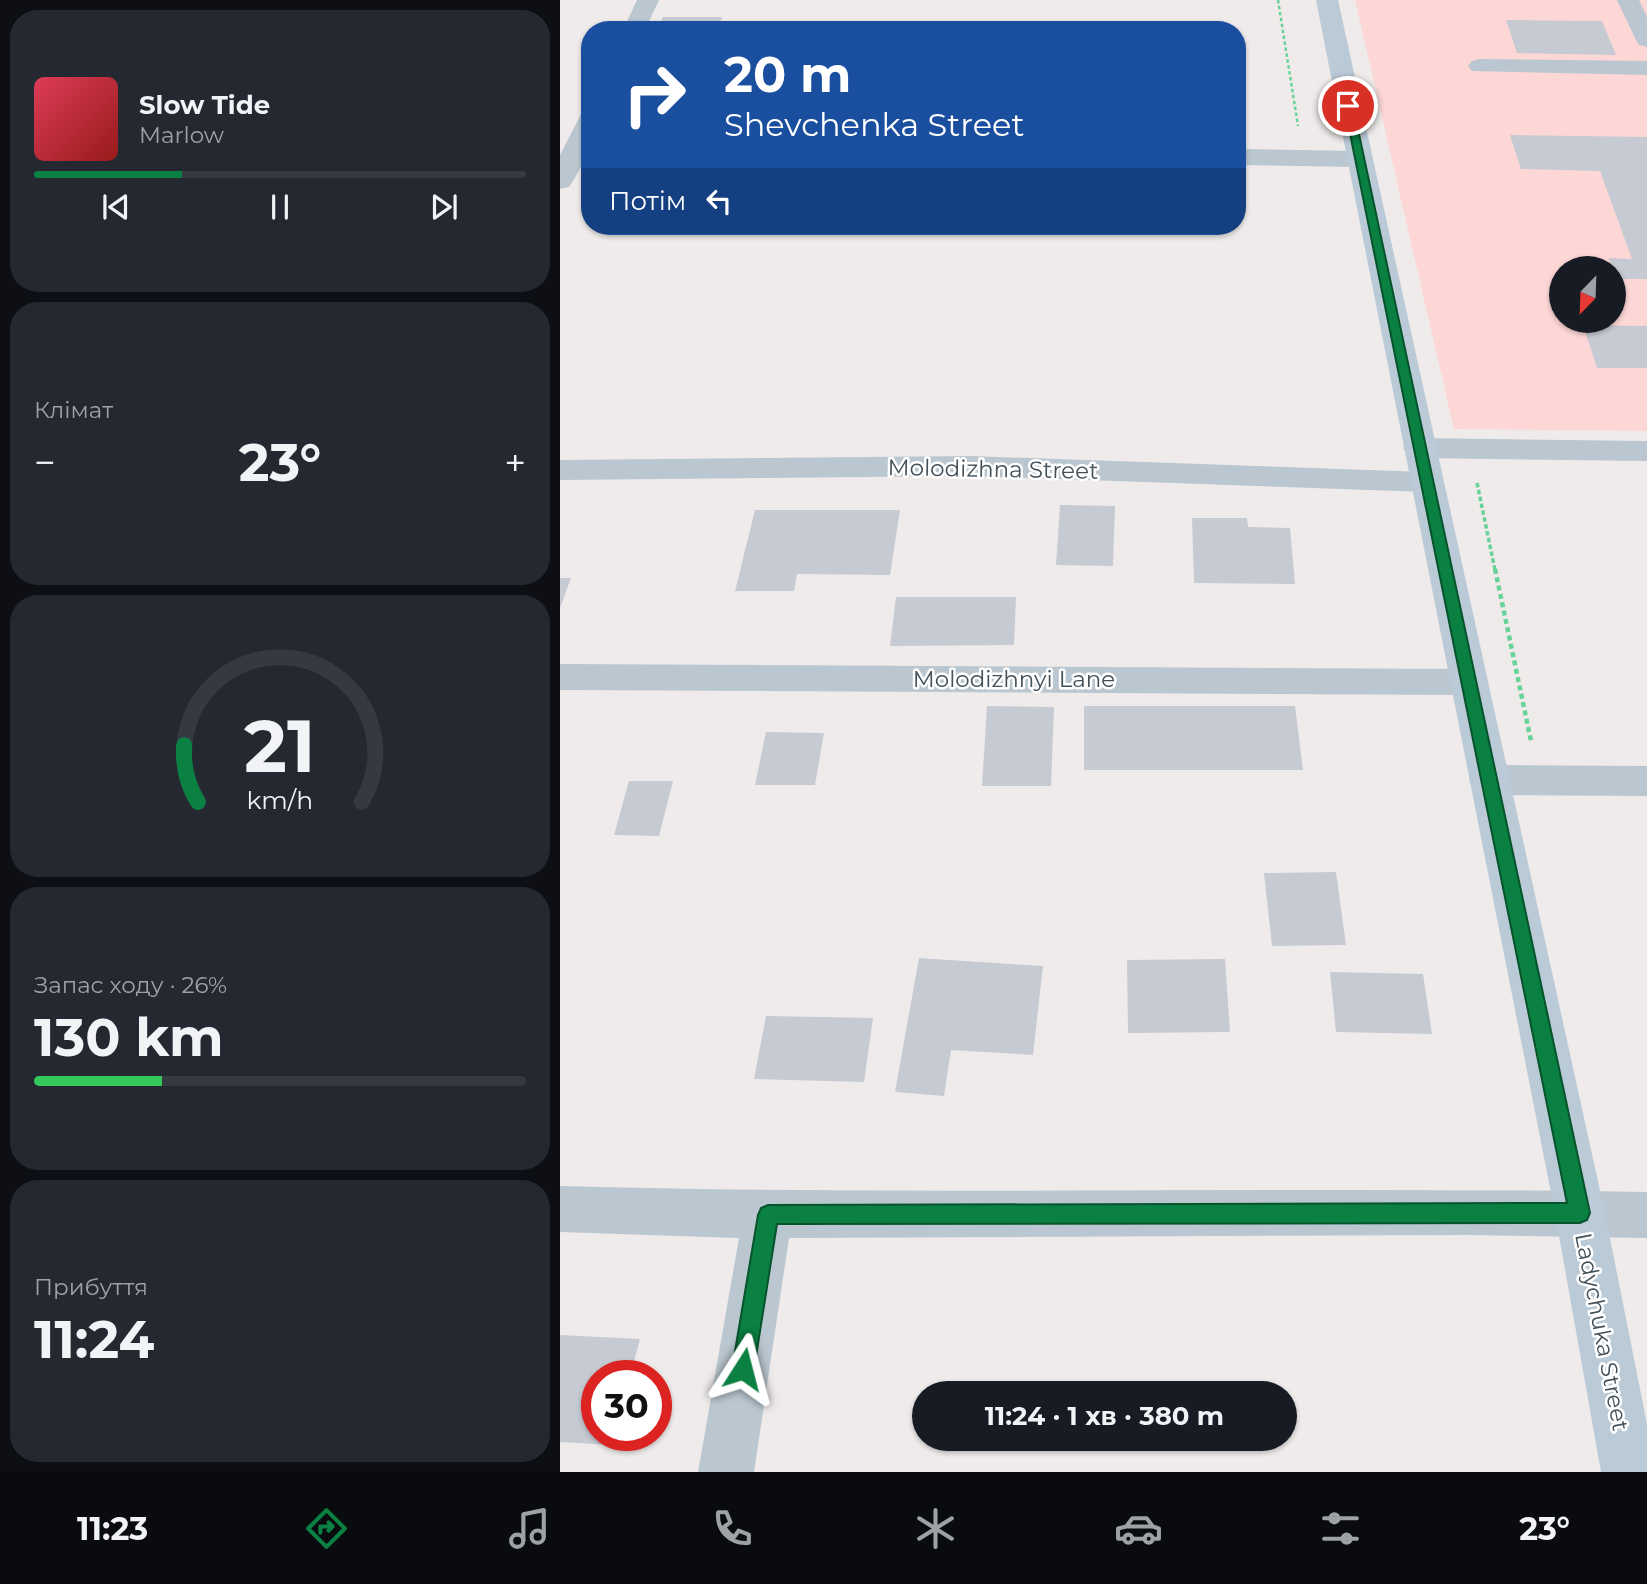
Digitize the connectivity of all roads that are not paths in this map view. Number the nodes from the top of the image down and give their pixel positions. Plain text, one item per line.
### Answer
1 (648, 0) edge
2 (1327, 0) edge
3 (1628, 0) edge
4 (638, 21) edge
5 (1647, 40) edge
6 (1480, 66) dead end
7 (1647, 68) edge
8 (575, 150) edge
9 (1246, 158) edge
10 (1358, 159) junction
11 (560, 181) edge
12 (1647, 451) edge
13 (1422, 465) junction
14 (560, 470) edge
15 (560, 677) edge
16 (1467, 682) junction
17 (1489, 780) junction
18 (1647, 781) edge
19 (560, 1209) edge
20 (1580, 1213) junction
21 (768, 1215) junction
22 (1647, 1215) edge
23 (726, 1472) edge
24 (1629, 1472) edge

1 - 4 street
2 - 10 street, Ladychuka Street
3 - 5 street
6 - 7 street
8 - 11 street
9 - 10 street
10 - 13 street, Ladychuka Street
12 - 13 street, Molodizhna Street
13 - 14 street, Molodizhna Street
13 - 16 street, Ladychuka Street
15 - 16 street, Molodizhnyi Lane
16 - 17 street, Ladychuka Street
17 - 18 street
17 - 20 street, Ladychuka Street
19 - 21 street
20 - 21 street
20 - 22 street
20 - 24 street, Ladychuka Street
21 - 23 street

